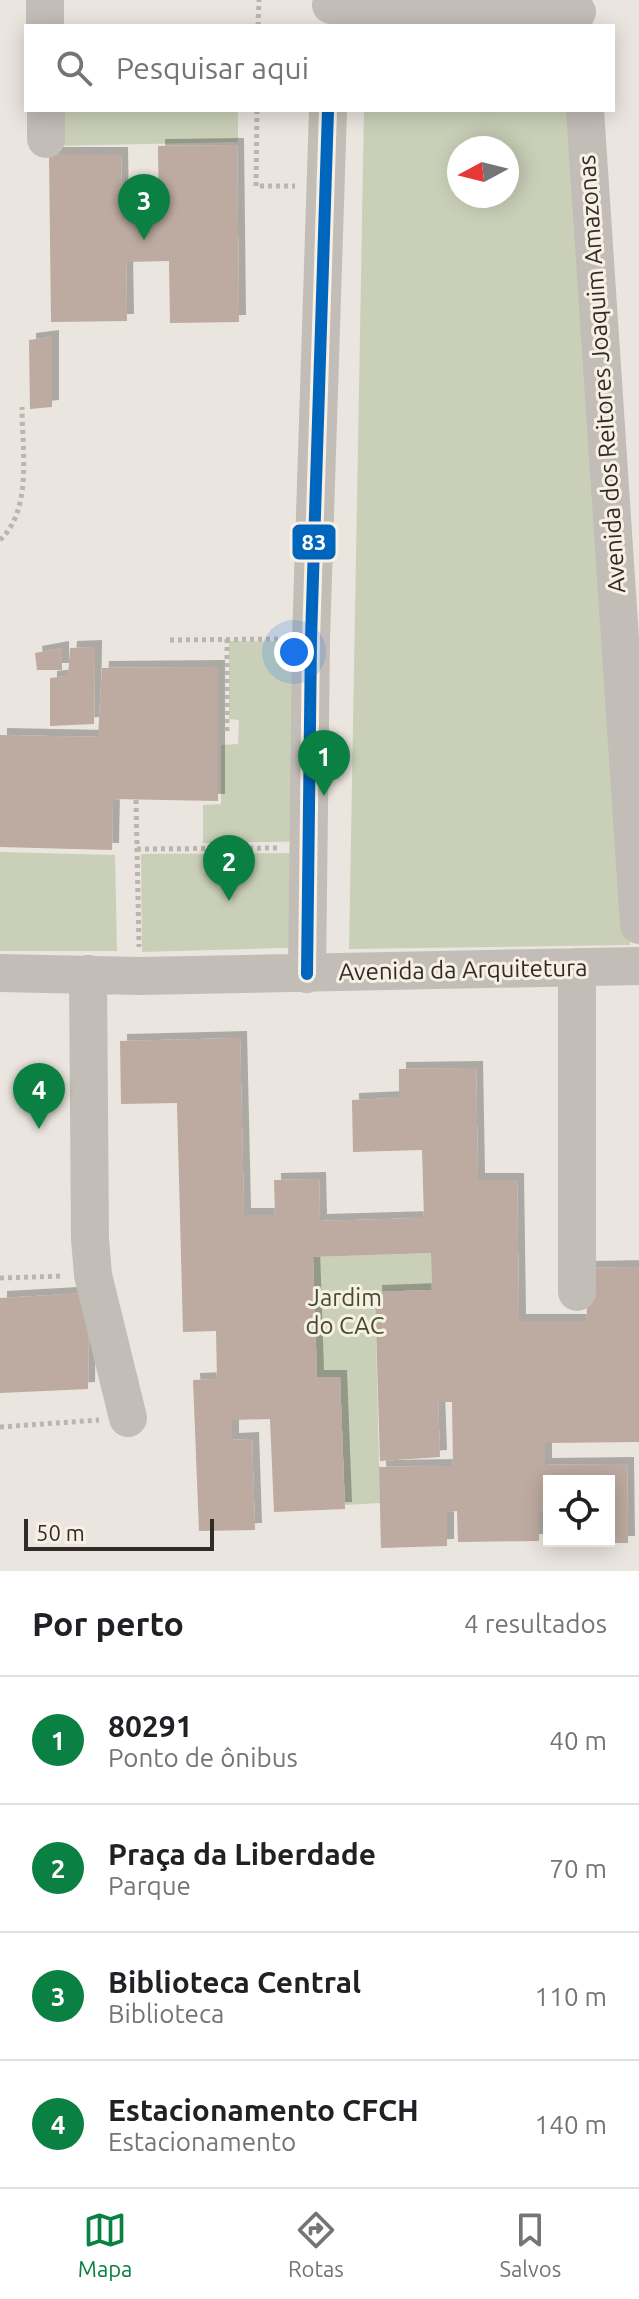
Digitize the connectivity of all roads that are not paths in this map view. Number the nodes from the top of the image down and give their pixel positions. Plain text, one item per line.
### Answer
1 (45, 0) edge
2 (331, 10) edge
3 (578, 13) edge
4 (45, 24) edge
5 (328, 112) edge
6 (585, 112) edge
7 (639, 925) edge
8 (639, 966) edge
9 (577, 967) junction
10 (0, 973) edge
11 (88, 974) junction
12 (307, 974) junction
13 (577, 1292) dead end
14 (128, 1418) road end

1 - 4 street
2 - 3 street
5 - 12 street
6 - 7 street, Avenida dos Reitores Joaquim Amazonas
8 - 9 street, Avenida da Arquitetura
9 - 12 street, Avenida da Arquitetura
9 - 13 street
10 - 11 street, Avenida da Arquitetura
11 - 12 street, Avenida da Arquitetura
11 - 14 street

